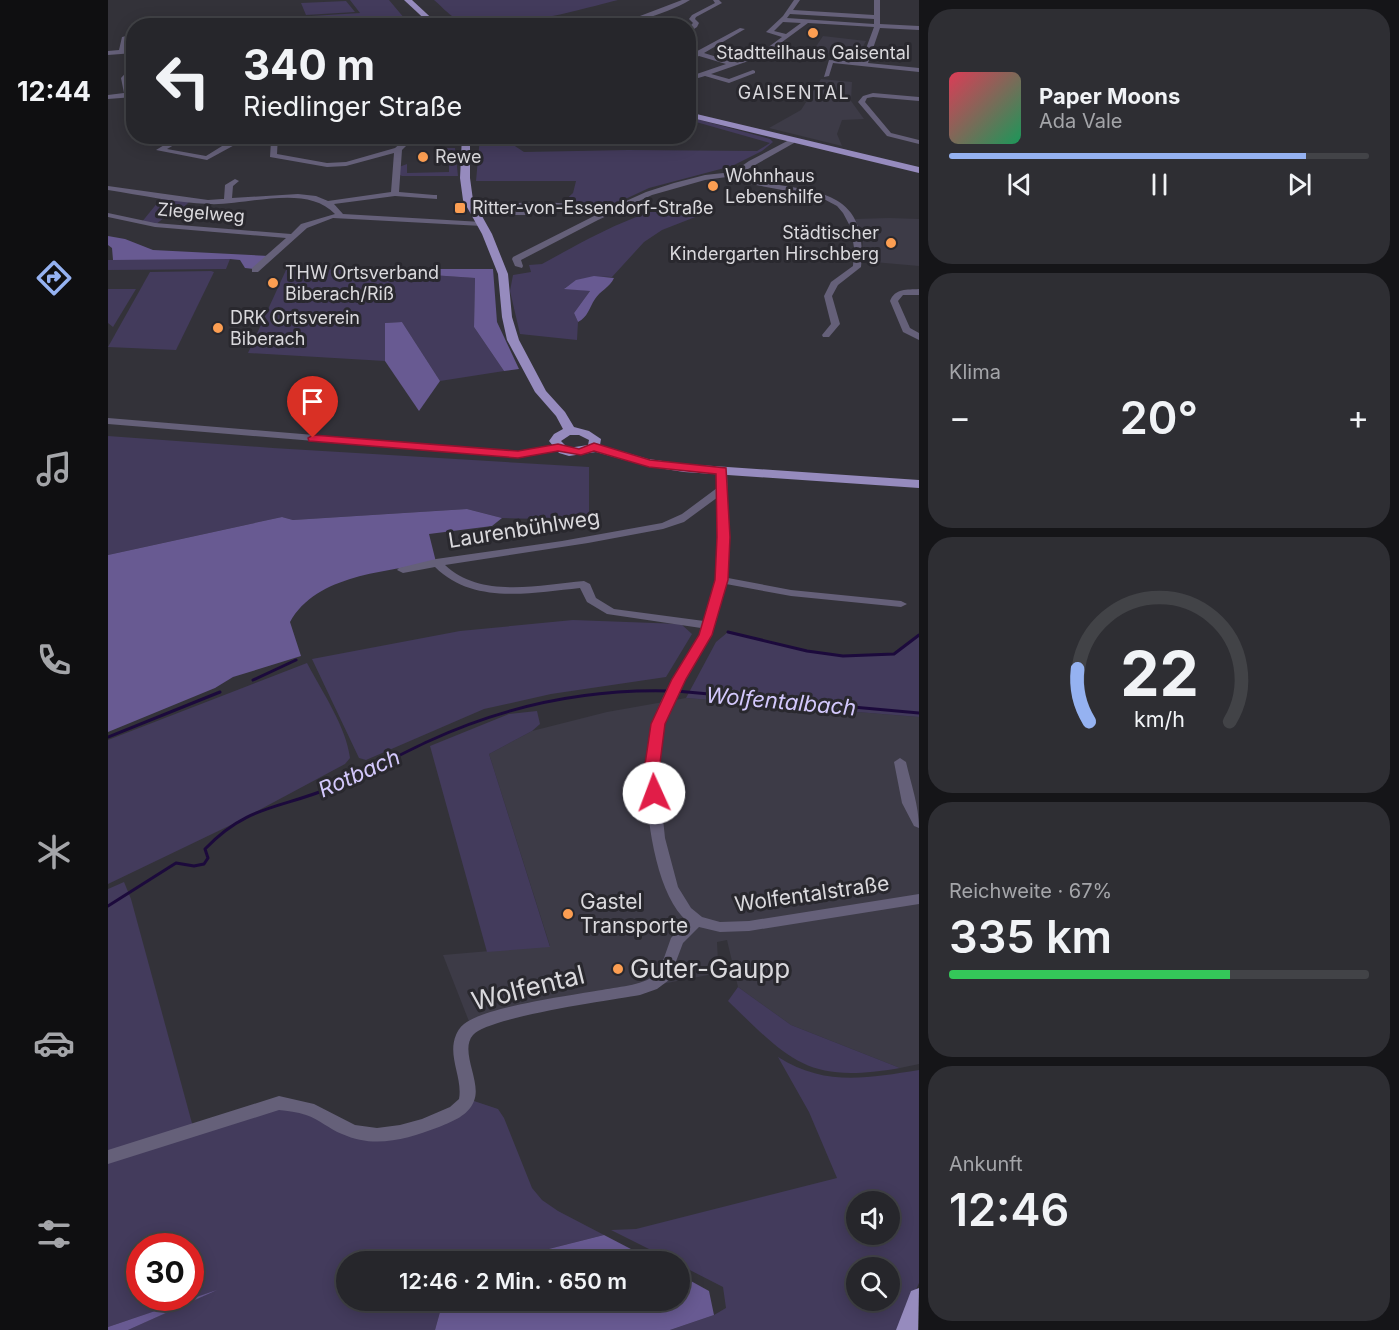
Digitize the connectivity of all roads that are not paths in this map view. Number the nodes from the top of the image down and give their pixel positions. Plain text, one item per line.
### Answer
1 (408, 0) edge
2 (687, 0) edge
3 (716, 0) edge
4 (797, 0) edge
5 (877, 0) edge
6 (788, 12) junction
7 (877, 17) junction
8 (428, 18) edge
9 (641, 18) edge
10 (693, 18) edge
11 (782, 20) junction
12 (805, 23) junction
13 (877, 27) junction
14 (919, 28) edge
15 (741, 29) dead end
16 (789, 36) junction
17 (126, 38) edge
18 (126, 47) edge
19 (123, 48) junction
20 (126, 49) edge
21 (108, 53) edge
22 (700, 54) junction
23 (696, 56) edge
24 (864, 64) junction
25 (735, 65) junction
26 (919, 70) edge
27 (753, 72) dead end
28 (705, 74) junction
29 (826, 76) dead end
30 (696, 77) edge
31 (126, 93) edge
32 (108, 97) edge
33 (919, 99) edge
34 (696, 116) edge
35 (790, 141) junction
36 (919, 142) edge
37 (170, 144) edge
38 (231, 144) edge
39 (274, 144) edge
40 (404, 144) edge
41 (466, 144) edge
42 (398, 150) junction
43 (919, 170) edge
44 (735, 174) junction
45 (235, 181) dead end
46 (108, 188) edge
47 (395, 194) junction
48 (434, 197) dead end
49 (228, 202) junction
50 (328, 203) junction
51 (539, 205) dead end
52 (609, 213) junction
53 (108, 215) edge
54 (340, 215) junction
55 (482, 224) junction
56 (292, 236) junction
57 (519, 266) dead end
58 (255, 270) dead end
59 (919, 292) edge
60 (826, 335) dead end
61 (919, 337) edge
62 (108, 421) edge
63 (570, 431) junction
64 (558, 447) junction
65 (594, 447) junction
66 (722, 471) junction
67 (919, 484) edge
68 (722, 490) junction
69 (436, 562) junction
70 (403, 570) dead end
71 (722, 580) junction
72 (901, 604) dead end
73 (707, 630) junction
74 (900, 762) dead end
75 (919, 824) edge
76 (919, 899) edge
77 (704, 923) junction
78 (108, 1157) edge
79 (919, 1298) edge
80 (907, 1330) edge

1 - 8 main road
2 - 9 street
3 - 10 street
4 - 6 street
5 - 7 street
6 - 7 street
6 - 11 street
7 - 13 street
11 - 12 street
11 - 16 street
12 - 13 street
12 - 16 street
13 - 14 street
13 - 24 street
15 - 22 street
16 - 25 street
17 - 19 street
18 - 19 street
19 - 20 street
19 - 21 street
22 - 23 street
22 - 25 street
24 - 26 street
24 - 29 street
25 - 28 street
27 - 28 street
28 - 30 street
31 - 32 street
33 - 36 street
34 - 35 main road
35 - 43 main road
35 - 44 street
37 - 38 street
39 - 42 street
40 - 42 street
41 - 55 main road
42 - 47 street
44 - 52 street
44 - 60 street
45 - 49 street
46 - 49 street
47 - 48 street
47 - 50 street
49 - 50 street
50 - 54 street
51 - 52 street
52 - 57 street
53 - 56 street, Ziegelweg
54 - 55 street
54 - 56 street
55 - 63 main road
56 - 58 street
59 - 61 street
62 - 64 street
63 - 64 main road
63 - 65 main road
64 - 65 main road
65 - 66 main road
66 - 67 main road
66 - 68 street
68 - 69 street, Laurenbühlweg
68 - 71 street
69 - 70 street
69 - 73 street, Laurenbühlweg
71 - 72 street
71 - 73 street
73 - 77 street
74 - 75 street
76 - 77 street, Wolfentalstraße
77 - 78 street, Wolfental
79 - 80 main road

